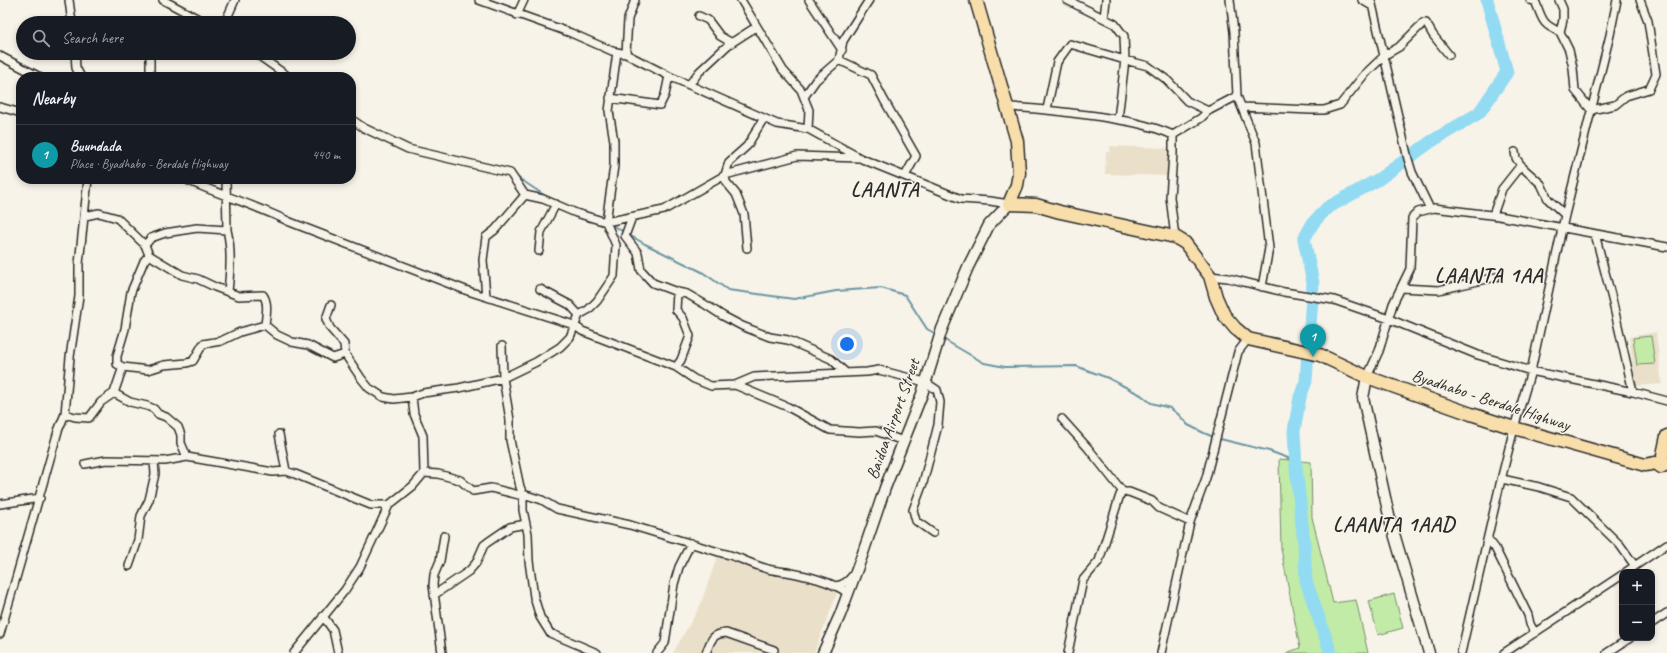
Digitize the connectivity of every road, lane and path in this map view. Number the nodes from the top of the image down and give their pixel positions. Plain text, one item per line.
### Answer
1 (69, 0) edge
2 (163, 0) edge
3 (235, 0) edge
4 (479, 0) edge
5 (524, 0) edge
6 (635, 0) edge
7 (741, 0) edge
8 (809, 0) edge
9 (869, 0) edge
10 (976, 0) edge
11 (1067, 0) edge
12 (1106, 0) edge
13 (1230, 0) edge
14 (1362, 0) edge
15 (1530, 0) edge
16 (1559, 0) edge
17 (1617, 0) edge
18 (1640, 0) edge
19 (1372, 3) edge
20 (517, 15) junction
21 (71, 16) edge
22 (193, 16) edge
23 (228, 16) edge
24 (699, 16) dead end
25 (1104, 18) junction
26 (756, 27) junction
27 (1560, 32) junction
28 (732, 43) junction
29 (842, 50) junction
30 (617, 52) junction
31 (626, 54) junction
32 (1385, 55) junction
33 (1449, 55) dead end
34 (0, 56) edge
35 (75, 60) edge
36 (150, 60) edge
37 (265, 60) edge
38 (839, 60) junction
39 (1125, 60) junction
40 (30, 72) edge
41 (78, 72) edge
42 (150, 72) edge
43 (282, 72) edge
44 (669, 76) junction
45 (689, 85) junction
46 (1237, 96) junction
47 (804, 97) junction
48 (610, 98) junction
49 (0, 107) edge
50 (1007, 107) junction
51 (1242, 107) junction
52 (1047, 109) junction
53 (1591, 110) junction
54 (1208, 111) junction
55 (16, 112) edge
56 (764, 118) junction
57 (1118, 119) junction
58 (356, 122) edge
59 (808, 129) junction
60 (1173, 135) junction
61 (1515, 152) dead end
62 (862, 159) junction
63 (1521, 165) junction
64 (725, 175) junction
65 (905, 176) junction
66 (88, 184) edge
67 (197, 184) edge
68 (226, 184) edge
69 (525, 194) junction
70 (226, 196) junction
71 (556, 204) junction
72 (1009, 204) junction
73 (1430, 209) junction
74 (1493, 215) junction
75 (1565, 215) junction
76 (85, 216) junction
77 (632, 217) junction
78 (606, 222) junction
79 (1562, 227) junction
80 (227, 230) junction
81 (1595, 234) junction
82 (625, 236) junction
83 (1175, 237) junction
84 (145, 245) junction
85 (616, 245) junction
86 (1667, 247) edge
87 (747, 248) dead end
88 (539, 251) dead end
89 (149, 255) junction
90 (1210, 276) junction
91 (1496, 277) dead end
92 (1262, 287) junction
93 (1401, 288) junction
94 (540, 289) dead end
95 (228, 292) junction
96 (677, 292) junction
97 (486, 296) junction
98 (330, 305) dead end
99 (579, 316) junction
100 (1389, 319) junction
101 (265, 325) junction
102 (574, 325) junction
103 (1248, 339) junction
104 (502, 346) dead end
105 (345, 354) junction
106 (676, 367) junction
107 (124, 368) junction
108 (1531, 371) junction
109 (844, 372) junction
110 (1367, 377) junction
111 (503, 378) junction
112 (925, 382) junction
113 (735, 384) junction
114 (1633, 392) junction
115 (114, 393) junction
116 (412, 397) junction
117 (1667, 401) edge
118 (65, 414) junction
119 (1062, 419) dead end
120 (1514, 428) junction
121 (279, 434) dead end
122 (1667, 436) edge
123 (903, 441) junction
124 (187, 457) junction
125 (154, 461) junction
126 (1664, 462) edge
127 (85, 464) dead end
128 (286, 471) junction
129 (424, 473) junction
130 (1502, 479) junction
131 (1123, 492) junction
132 (523, 494) junction
133 (40, 498) junction
134 (0, 504) edge
135 (389, 505) junction
136 (1190, 522) junction
137 (526, 524) junction
138 (933, 533) dead end
139 (444, 536) dead end
140 (1488, 539) junction
141 (691, 543) junction
142 (1667, 544) edge
143 (129, 566) dead end
144 (1635, 566) junction
145 (857, 569) junction
146 (1630, 569) edge
147 (1619, 577) edge
148 (835, 586) junction
149 (848, 594) junction
150 (434, 595) junction
151 (1667, 613) edge
152 (323, 616) junction
153 (1655, 621) edge
154 (1535, 633) junction
155 (0, 634) edge
156 (1625, 641) edge
157 (774, 650) dead end
158 (294, 653) edge
159 (338, 653) edge
160 (442, 653) edge
161 (597, 653) edge
162 (657, 653) edge
163 (706, 653) edge
164 (823, 653) edge
165 (1068, 653) edge
166 (1161, 653) edge
167 (1429, 653) edge
168 (1461, 653) edge
169 (1504, 653) edge
170 (1607, 653) edge

1 - 21 street
2 - 22 street
3 - 23 street
4 - 20 street
5 - 20 street
6 - 31 street
7 - 26 street
8 - 29 street
9 - 29 street
10 - 50 main road
11 - 25 street
12 - 25 street
13 - 46 street
14 - 19 street
15 - 27 street
16 - 27 street
17 - 53 street
18 - 53 street
19 - 32 street
20 - 30 street
24 - 28 street
25 - 39 street
26 - 28 street
26 - 47 street
27 - 53 street
28 - 45 street
29 - 38 street
30 - 31 street
30 - 48 street
31 - 44 street
32 - 33 street
32 - 51 street
32 - 73 street
34 - 40 street
35 - 41 street
36 - 42 street
37 - 43 street
38 - 47 street
38 - 65 street
39 - 52 street
39 - 54 street
39 - 57 street
44 - 45 street
44 - 48 street
45 - 56 street
46 - 51 street
46 - 54 street
47 - 59 street
48 - 78 street
49 - 55 street
50 - 52 street
50 - 72 main road
51 - 92 street
52 - 57 street
53 - 75 street
54 - 60 street
56 - 59 street
56 - 64 street
57 - 60 street
58 - 69 street
59 - 62 street
60 - 83 street
61 - 63 street
62 - 64 street
62 - 65 street
63 - 74 street
63 - 75 street
64 - 77 street
64 - 87 street
65 - 72 street
66 - 76 street
67 - 70 street
68 - 70 street
69 - 71 street
69 - 97 street
70 - 80 street
70 - 97 street
71 - 78 street
71 - 88 street
72 - 83 main road
72 - 112 street, Baidoa Airport Street
73 - 74 street
73 - 93 street
74 - 79 street
75 - 79 street
76 - 84 street
76 - 118 street
77 - 78 street
77 - 82 street
78 - 85 street
79 - 81 street
79 - 108 street
80 - 84 street
80 - 95 street
81 - 86 street
81 - 114 street
82 - 85 street
82 - 96 street
83 - 90 main road
84 - 89 street
85 - 99 street
89 - 95 street
89 - 107 street
90 - 92 street
90 - 103 main road
91 - 93 street
92 - 100 street
93 - 100 street
94 - 99 street
95 - 101 street
96 - 106 street
96 - 109 street
97 - 102 street
98 - 105 street
99 - 102 street
100 - 108 street
100 - 110 street
101 - 105 street
101 - 107 street
102 - 106 street
102 - 111 street
103 - 110 main road, Byadhabo - Berdale Highway
103 - 136 street
104 - 111 street
105 - 116 street
106 - 113 street
107 - 115 street
108 - 114 street
108 - 120 street
109 - 112 street
109 - 113 street
110 - 120 main road, Byadhabo - Berdale Highway
110 - 167 street
111 - 116 street
111 - 132 street
112 - 123 street, Baidoa Airport Street
112 - 138 street
113 - 123 street
114 - 117 street
115 - 118 street
115 - 124 street
116 - 129 street
118 - 133 street
119 - 131 street
120 - 126 main road, Byadhabo - Berdale Highway
120 - 130 street
121 - 128 street
122 - 126 main road
123 - 145 street, Baidoa Airport Street
124 - 125 street
124 - 128 street
125 - 127 street
125 - 143 street
128 - 135 street
129 - 132 street
129 - 135 street
130 - 140 street
130 - 144 street
131 - 136 street
131 - 165 street
132 - 137 street
132 - 141 street
133 - 134 street
133 - 155 street
135 - 152 street
136 - 166 street
137 - 150 street
137 - 161 street
139 - 150 street
140 - 154 street
140 - 168 street
141 - 148 street
141 - 162 street
142 - 144 street
144 - 146 street
145 - 148 street
145 - 149 street, Baidoa Airport Street
147 - 154 street
148 - 149 street
149 - 164 street, Baidoa Airport Street
150 - 160 street
151 - 153 street
152 - 158 street
152 - 159 street
154 - 169 street
156 - 170 street
157 - 163 street

